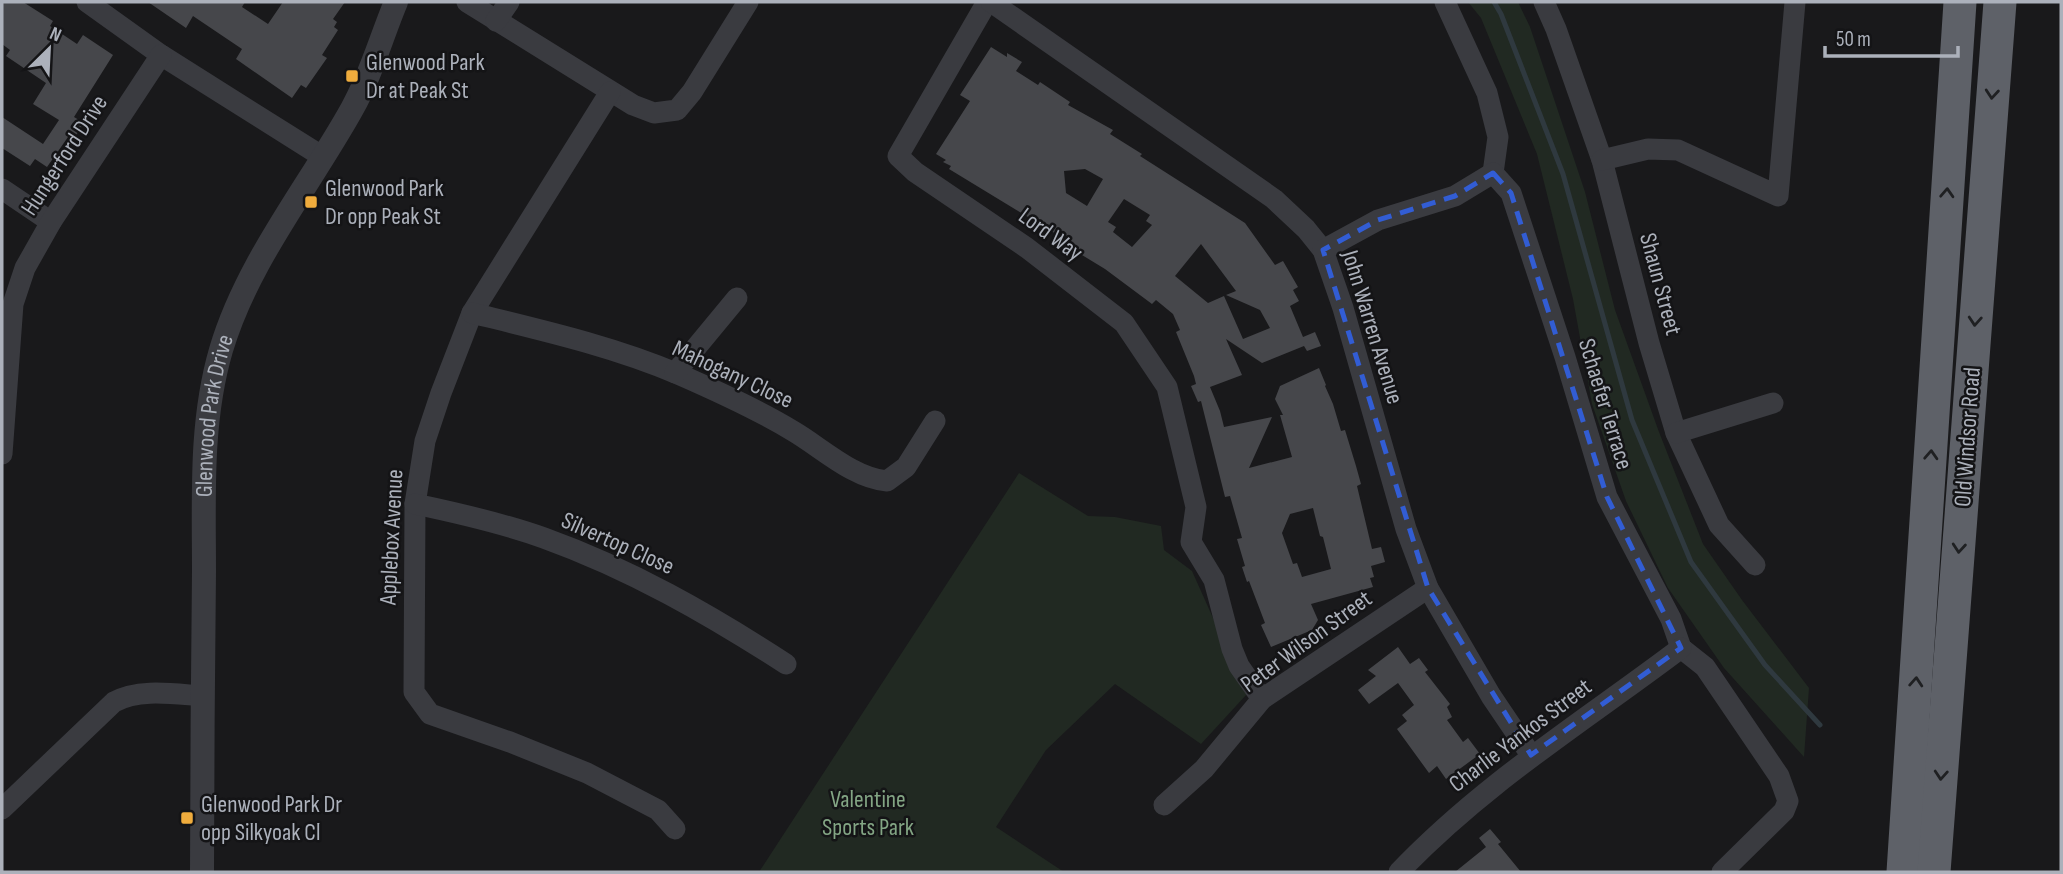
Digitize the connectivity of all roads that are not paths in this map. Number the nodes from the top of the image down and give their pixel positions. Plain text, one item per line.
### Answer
1 (87, 2) edge
2 (396, 2) edge
3 (467, 2) edge
4 (509, 2) edge
5 (748, 2) edge
6 (989, 2) edge
7 (1445, 2) edge
8 (1544, 2) edge
9 (1795, 2) edge
10 (1960, 2) edge
11 (2000, 2) edge
12 (496, 21) junction
13 (160, 55) junction
14 (610, 92) junction
15 (323, 157) junction
16 (1602, 160) junction
17 (1493, 173) junction
18 (2, 190) edge
19 (51, 222) junction
20 (1323, 250) junction
21 (737, 298) dead end
22 (472, 313) junction
23 (675, 373) junction
24 (4, 403) edge
25 (1773, 403) dead end
26 (935, 421) dead end
27 (1676, 433) junction
28 (2, 454) edge
29 (415, 504) junction
30 (1755, 565) dead end
31 (1428, 587) junction
32 (1681, 648) junction
33 (786, 664) dead end
34 (202, 696) junction
35 (1262, 699) junction
36 (1531, 755) junction
37 (1164, 805) dead end
38 (2, 809) edge
39 (675, 829) dead end
40 (202, 872) edge
41 (1399, 872) edge
42 (1723, 872) edge
43 (1903, 872) edge
44 (1934, 872) edge

1 - 13 street
2 - 15 street, Glenwood Park Drive
3 - 12 street
4 - 12 street
5 - 14 street
6 - 20 street, John Warren Avenue
6 - 35 street, Lord Way
7 - 17 street
8 - 16 street, Shaun Street
9 - 16 street
43 -> 10 highway, Old Windsor Road
11 -> 44 highway, Old Windsor Road
12 - 14 street
13 - 15 street
13 - 19 street, Hungerford Drive
14 - 22 street, Applebox Avenue
15 - 34 street, Glenwood Park Drive
16 - 27 street, Shaun Street
17 - 20 street
17 - 32 street, Schaefer Terrace
18 - 19 street
19 - 24 street, Hungerford Drive
20 - 31 street, John Warren Avenue
21 - 23 street
22 - 23 street, Mahogany Close
22 - 29 street, Applebox Avenue
23 - 26 street, Mahogany Close
24 - 28 street, Hungerford Drive
25 - 27 street
27 - 30 street, Shaun Street
29 - 33 street, Silvertop Close
29 - 39 street, Applebox Avenue
31 - 35 street, Peter Wilson Street
31 - 36 street, John Warren Avenue
32 - 36 street, Charlie Yankos Street
32 - 42 street
34 - 38 street
34 - 40 street, Glenwood Park Drive
35 - 37 street, Peter Wilson Street
36 - 41 street, Charlie Yankos Street

